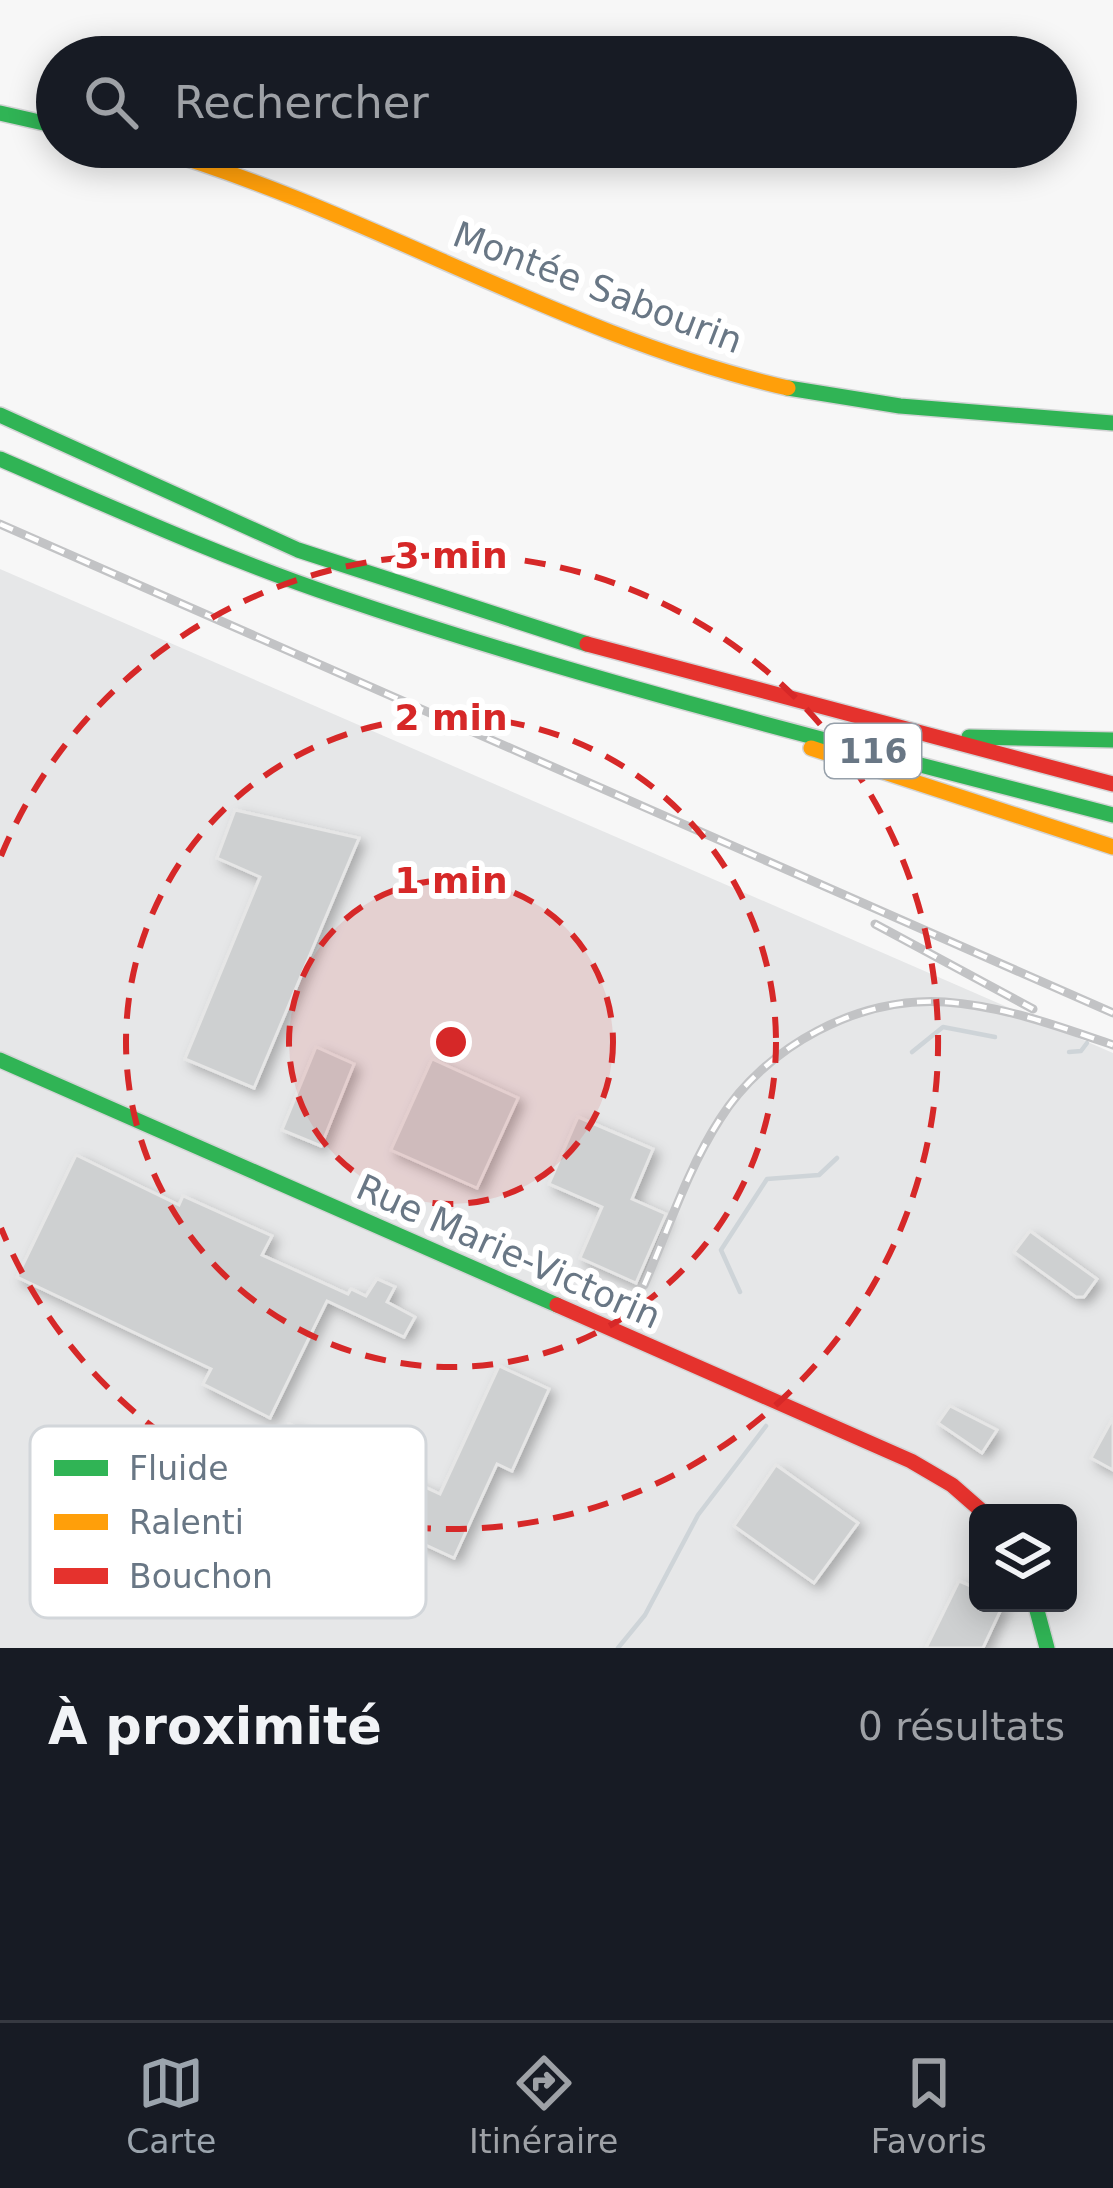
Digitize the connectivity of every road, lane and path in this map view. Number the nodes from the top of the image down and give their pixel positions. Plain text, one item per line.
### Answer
1 (0, 113) edge
2 (36, 121) edge
3 (219, 168) edge
4 (0, 415) edge
5 (1113, 423) edge
6 (0, 459) edge
7 (633, 688) junction
8 (939, 737) junction
9 (1113, 740) edge
10 (1113, 784) edge
11 (1113, 815) edge
12 (1113, 847) edge
13 (0, 1060) edge
14 (974, 1504) edge
15 (1037, 1612) edge
16 (1047, 1648) edge

1 - 2 main road
3 - 5 main road, Montée Sabourin
4 - 8 main road, 116
6 - 7 main road, 116
7 - 11 main road, 116
7 - 12 main road
8 - 9 main road
8 - 10 main road, 116
13 - 14 main road, Rue Marie-Victorin
15 - 16 main road

